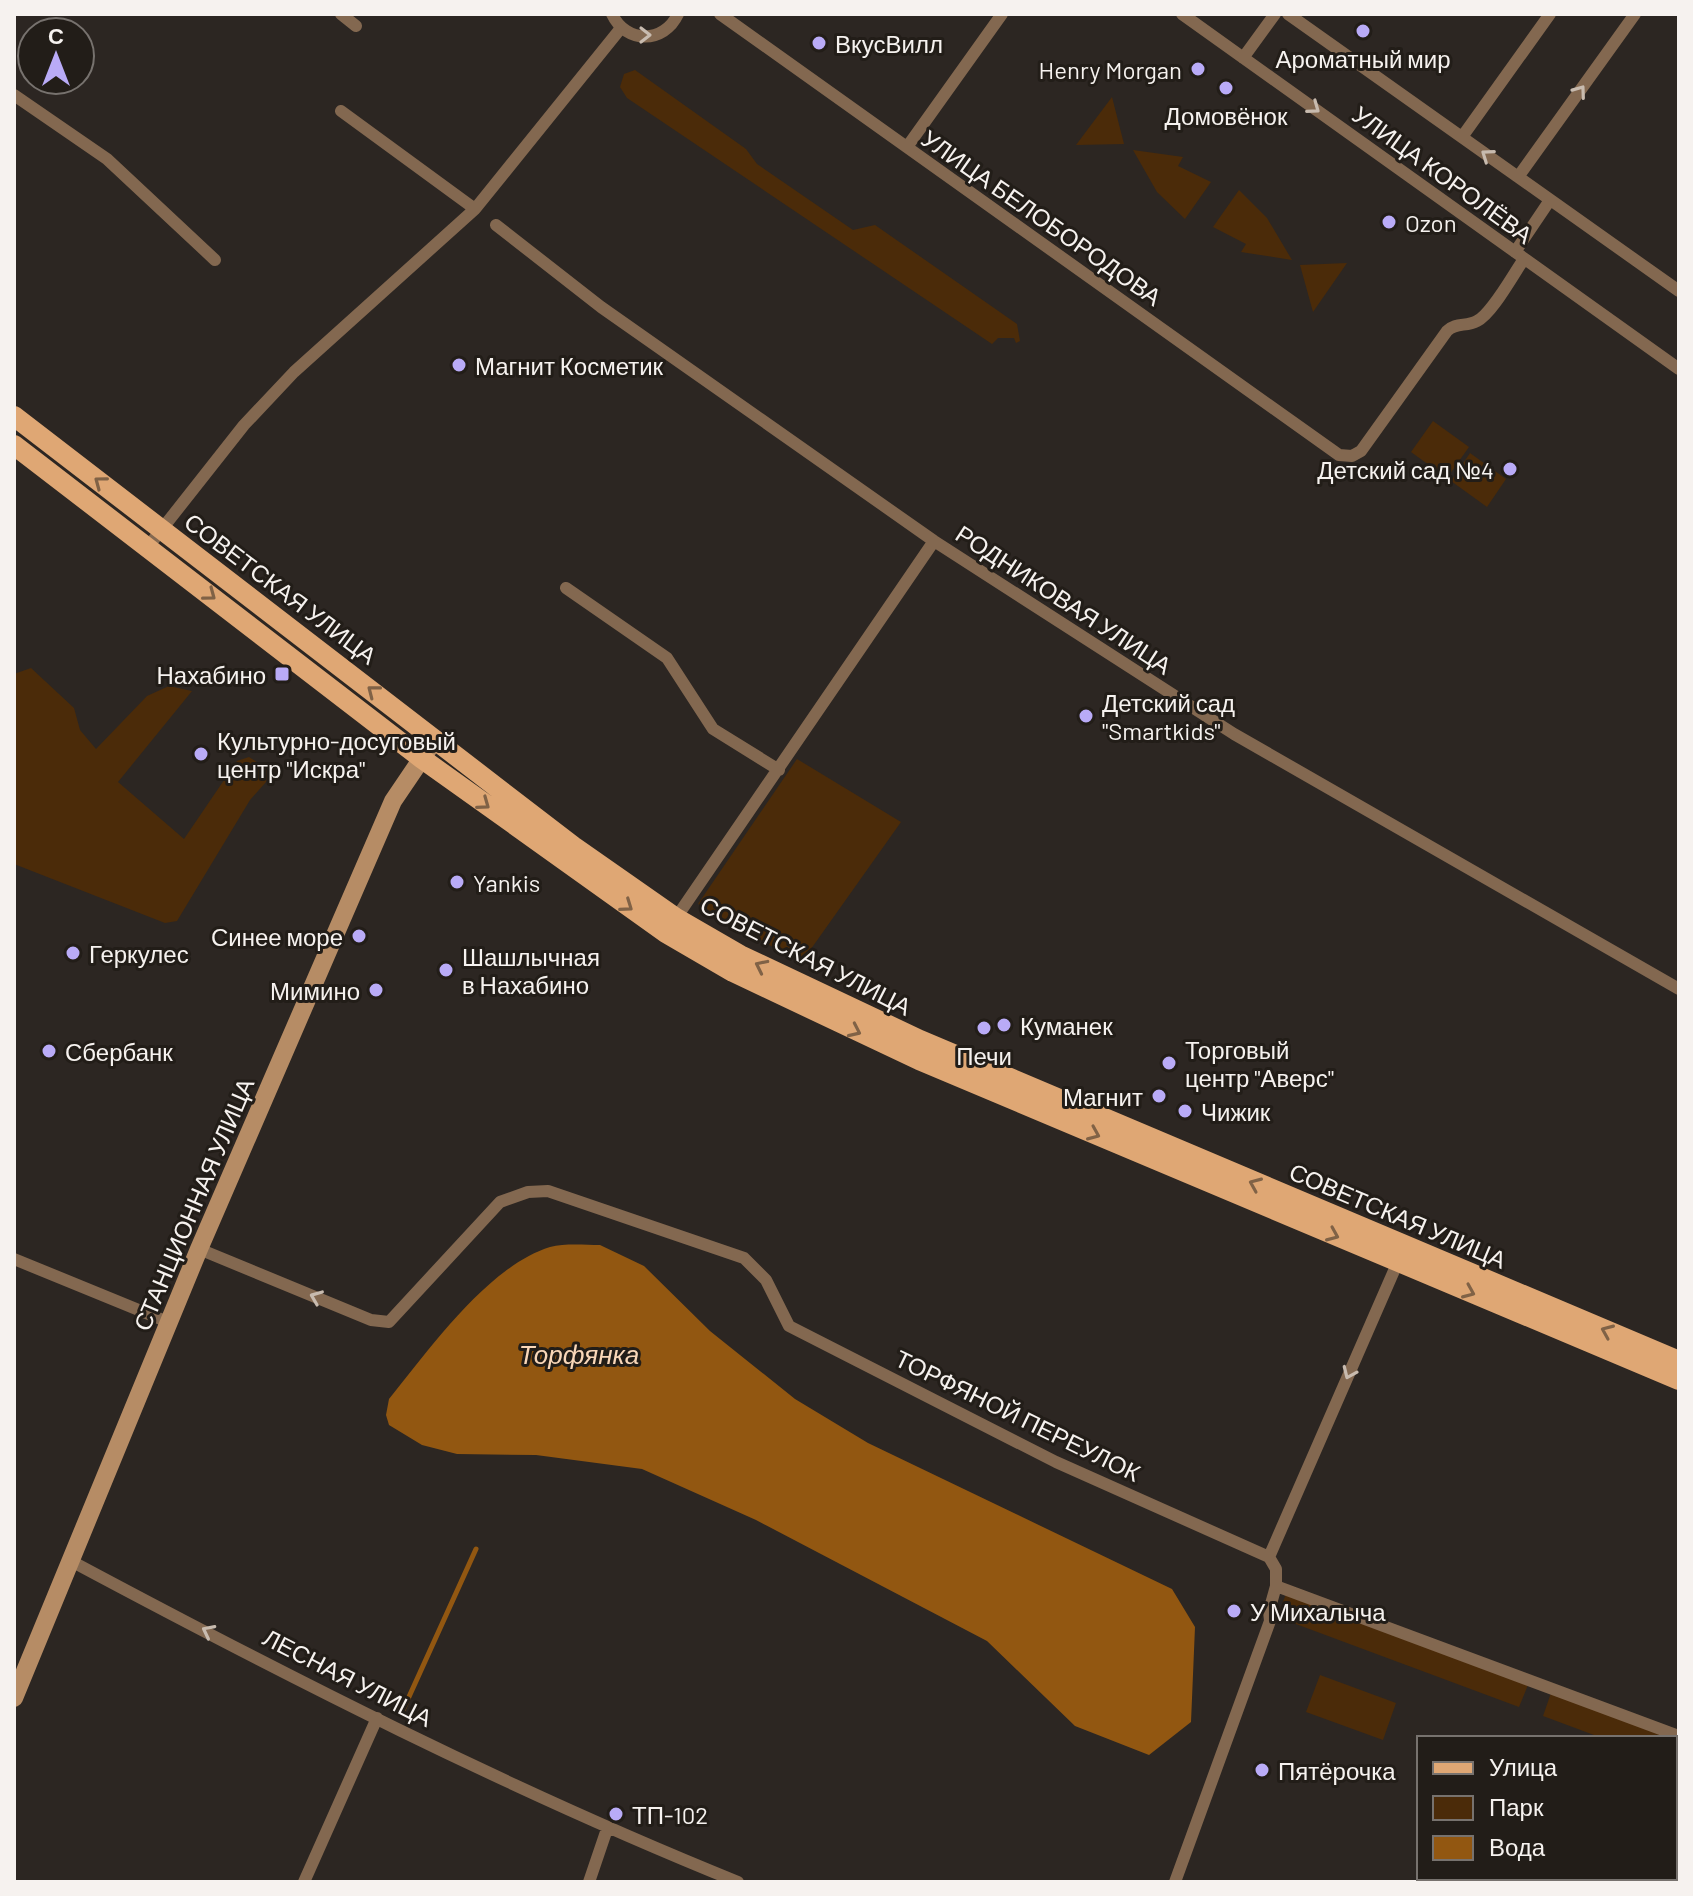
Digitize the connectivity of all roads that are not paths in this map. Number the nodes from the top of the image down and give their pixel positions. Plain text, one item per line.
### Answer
1 (341, 14) edge
2 (612, 14) edge
3 (678, 14) edge
4 (720, 14) edge
5 (1002, 14) edge
6 (1182, 14) edge
7 (1275, 14) edge
8 (1288, 14) edge
9 (1550, 14) edge
10 (1635, 14) edge
11 (356, 26) dead end
12 (621, 28) junction
13 (1243, 58) junction
14 (14, 95) edge
15 (341, 111) dead end
16 (1462, 137) junction
17 (907, 147) junction
18 (1518, 177) junction
19 (1550, 200) junction
20 (475, 209) junction
21 (496, 225) dead end
22 (1520, 255) junction
23 (215, 260) dead end
24 (1679, 291) edge
25 (1679, 369) edge
26 (14, 416) edge
27 (14, 445) edge
28 (162, 529) junction
29 (934, 541) junction
30 (147, 548) junction
31 (566, 588) dead end
32 (435, 739) junction
33 (421, 758) junction
34 (779, 770) junction
35 (676, 918) junction
36 (1679, 989) edge
37 (199, 1249) junction
38 (1401, 1254) junction
39 (14, 1259) edge
40 (168, 1322) junction
41 (1679, 1361) edge
42 (1679, 1380) edge
43 (1269, 1557) junction
44 (71, 1561) junction
45 (1276, 1586) junction
46 (14, 1698) edge
47 (377, 1718) junction
48 (1679, 1736) edge
49 (607, 1829) junction
50 (304, 1882) edge
51 (589, 1882) edge
52 (738, 1882) edge
53 (1175, 1882) edge

1 - 11 street
2 - 12 street
12 -> 3 street
4 - 17 street, УЛИЦА БЕЛОБОРОДОВА
5 - 17 street
6 - 13 street, УЛИЦА КОРОЛЁВА
7 - 13 street
8 - 16 street, УЛИЦА КОРОЛЁВА
9 - 16 street
18 -> 10 street
12 - 20 street
13 -> 22 street, УЛИЦА КОРОЛЁВА
14 - 23 street
15 - 20 street
18 -> 16 street, УЛИЦА КОРОЛЁВА
17 - 22 street, УЛИЦА БЕЛОБОРОДОВА
18 - 19 street, УЛИЦА КОРОЛЁВА
19 - 22 street
19 - 24 street, УЛИЦА КОРОЛЁВА
20 - 28 street
21 - 29 street, РОДНИКОВАЯ УЛИЦА
22 - 25 street, УЛИЦА КОРОЛЁВА
28 -> 26 main road, СОВЕТСКАЯ УЛИЦА
27 - 30 main road, СОВЕТСКАЯ УЛИЦА
28 - 30 street
32 -> 28 main road, СОВЕТСКАЯ УЛИЦА
29 - 34 street
29 - 36 street, РОДНИКОВАЯ УЛИЦА
30 -> 33 main road, СОВЕТСКАЯ УЛИЦА
31 - 34 street
32 - 33 main road, СТАНЦИОННАЯ УЛИЦА
32 - 35 main road, СОВЕТСКАЯ УЛИЦА
33 - 37 main road, СТАНЦИОННАЯ УЛИЦА
33 -> 38 main road, СОВЕТСКАЯ УЛИЦА
34 - 35 street
38 -> 35 main road, СОВЕТСКАЯ УЛИЦА
37 - 40 main road, СТАНЦИОННАЯ УЛИЦА
43 -> 37 street, ТОРФЯНОЙ ПЕРЕУЛОК
41 -> 38 main road, СОВЕТСКАЯ УЛИЦА
38 -> 42 main road, СОВЕТСКАЯ УЛИЦА
38 -> 43 street
39 - 40 street
40 - 44 main road, СТАНЦИОННАЯ УЛИЦА
43 - 45 street
44 - 46 main road, СТАНЦИОННАЯ УЛИЦА
47 -> 44 street, ЛЕСНАЯ УЛИЦА
45 - 48 street
45 - 53 street
47 - 49 street, ЛЕСНАЯ УЛИЦА
47 - 50 street
49 - 51 street
49 - 52 street, ЛЕСНАЯ УЛИЦА

